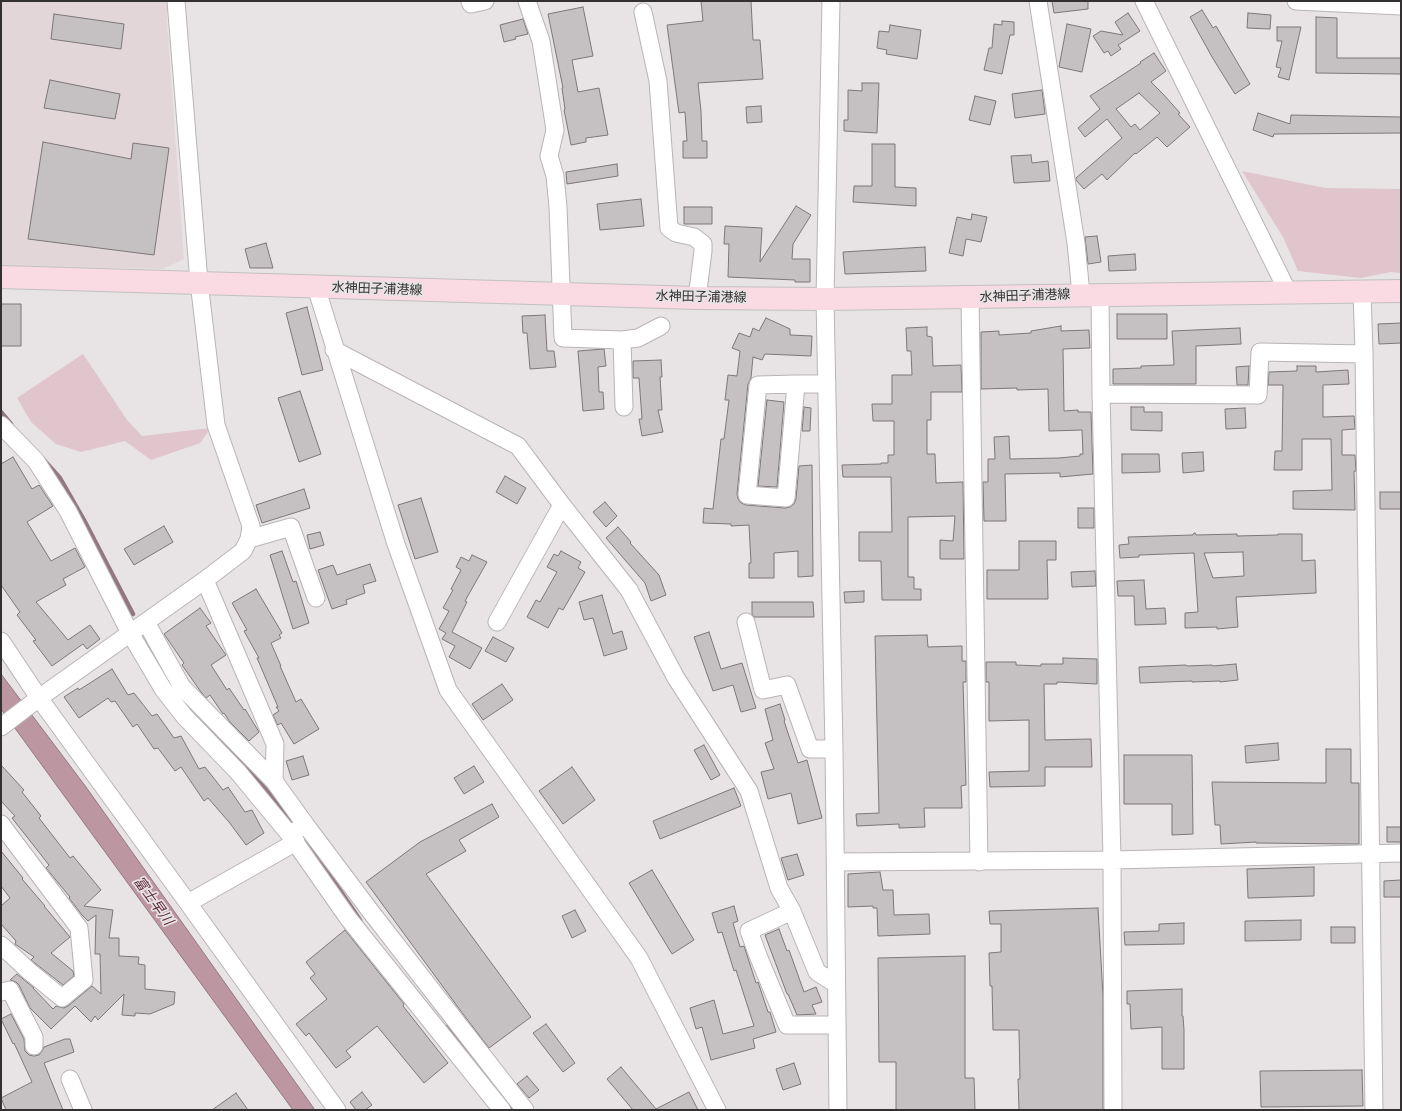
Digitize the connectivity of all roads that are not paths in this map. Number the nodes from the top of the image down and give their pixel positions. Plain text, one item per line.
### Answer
1 (176, 1) edge
2 (470, 1) edge
3 (485, 1) edge
4 (527, 1) edge
5 (831, 1) edge
6 (1038, 1) edge
7 (1144, 1) edge
8 (1296, 1) edge
9 (1401, 6) edge
10 (643, 12) dead end
11 (1, 277) edge
12 (199, 282) junction
13 (316, 287) junction
14 (1362, 291) junction
15 (1401, 291) edge
16 (1288, 292) junction
17 (561, 294) junction
18 (1090, 295) junction
19 (697, 298) junction
20 (970, 298) junction
21 (825, 299) junction
22 (661, 326) dead end
23 (622, 340) junction
24 (334, 350) junction
25 (1364, 354) junction
26 (796, 384) junction
27 (827, 384) junction
28 (1101, 394) junction
29 (624, 407) dead end
30 (1, 425) edge
31 (562, 505) junction
32 (249, 539) junction
33 (205, 580) junction
34 (316, 598) dead end
35 (146, 622) junction
36 (497, 622) dead end
37 (746, 622) dead end
38 (130, 633) junction
39 (1, 641) edge
40 (35, 700) junction
41 (1, 727) edge
42 (834, 749) junction
43 (274, 781) junction
44 (1, 824) edge
45 (305, 824) junction
46 (293, 838) junction
47 (1371, 853) junction
48 (1401, 853) edge
49 (1112, 860) junction
50 (836, 862) junction
51 (978, 862) junction
52 (188, 903) junction
53 (792, 911) junction
54 (1, 945) edge
55 (836, 984) junction
56 (1, 992) edge
57 (837, 1025) junction
58 (34, 1046) dead end
59 (70, 1079) dead end
60 (84, 1110) edge
61 (337, 1110) edge
62 (502, 1110) edge
63 (525, 1110) edge
64 (717, 1110) edge
65 (838, 1110) edge
66 (1113, 1110) edge
67 (1374, 1110) edge

1 - 12 street
2 - 3 street
4 - 17 street
5 - 21 street
6 - 18 street
7 - 16 street
8 - 9 street
10 - 19 street
11 - 12 main road, 水神田子浦港線
12 - 13 main road, 水神田子浦港線
12 - 32 street
13 - 17 main road, 水神田子浦港線
13 - 24 street
14 - 15 main road, 水神田子浦港線
14 - 16 main road, 水神田子浦港線
14 - 25 street
16 - 18 main road, 水神田子浦港線
17 - 19 main road, 水神田子浦港線
17 - 23 street
18 - 20 main road, 水神田子浦港線
18 - 28 street
19 - 21 main road, 水神田子浦港線
20 - 21 main road, 水神田子浦港線
20 - 51 street
21 - 27 street
22 - 23 street
23 - 29 street
24 - 31 street
24 - 64 street
25 - 28 street
25 - 47 street
26 - 26 street
26 - 27 street
27 - 42 street
28 - 49 street
30 - 38 street
31 - 36 street
31 - 53 street
32 - 33 street
32 - 34 street
33 - 35 street
33 - 43 street
35 - 38 street
35 - 43 street
37 - 42 street
38 - 40 street
38 - 46 street
39 - 40 street
40 - 41 street
40 - 52 street
42 - 50 street
43 - 45 street
44 - 54 street
45 - 46 street
45 - 63 street
46 - 52 street
46 - 62 street
47 - 48 street
47 - 49 street
47 - 67 street
49 - 51 street
49 - 66 street
50 - 51 street
50 - 55 street
52 - 61 street
53 - 55 street
53 - 57 street
55 - 57 street
56 - 58 street
57 - 65 street
59 - 60 street

